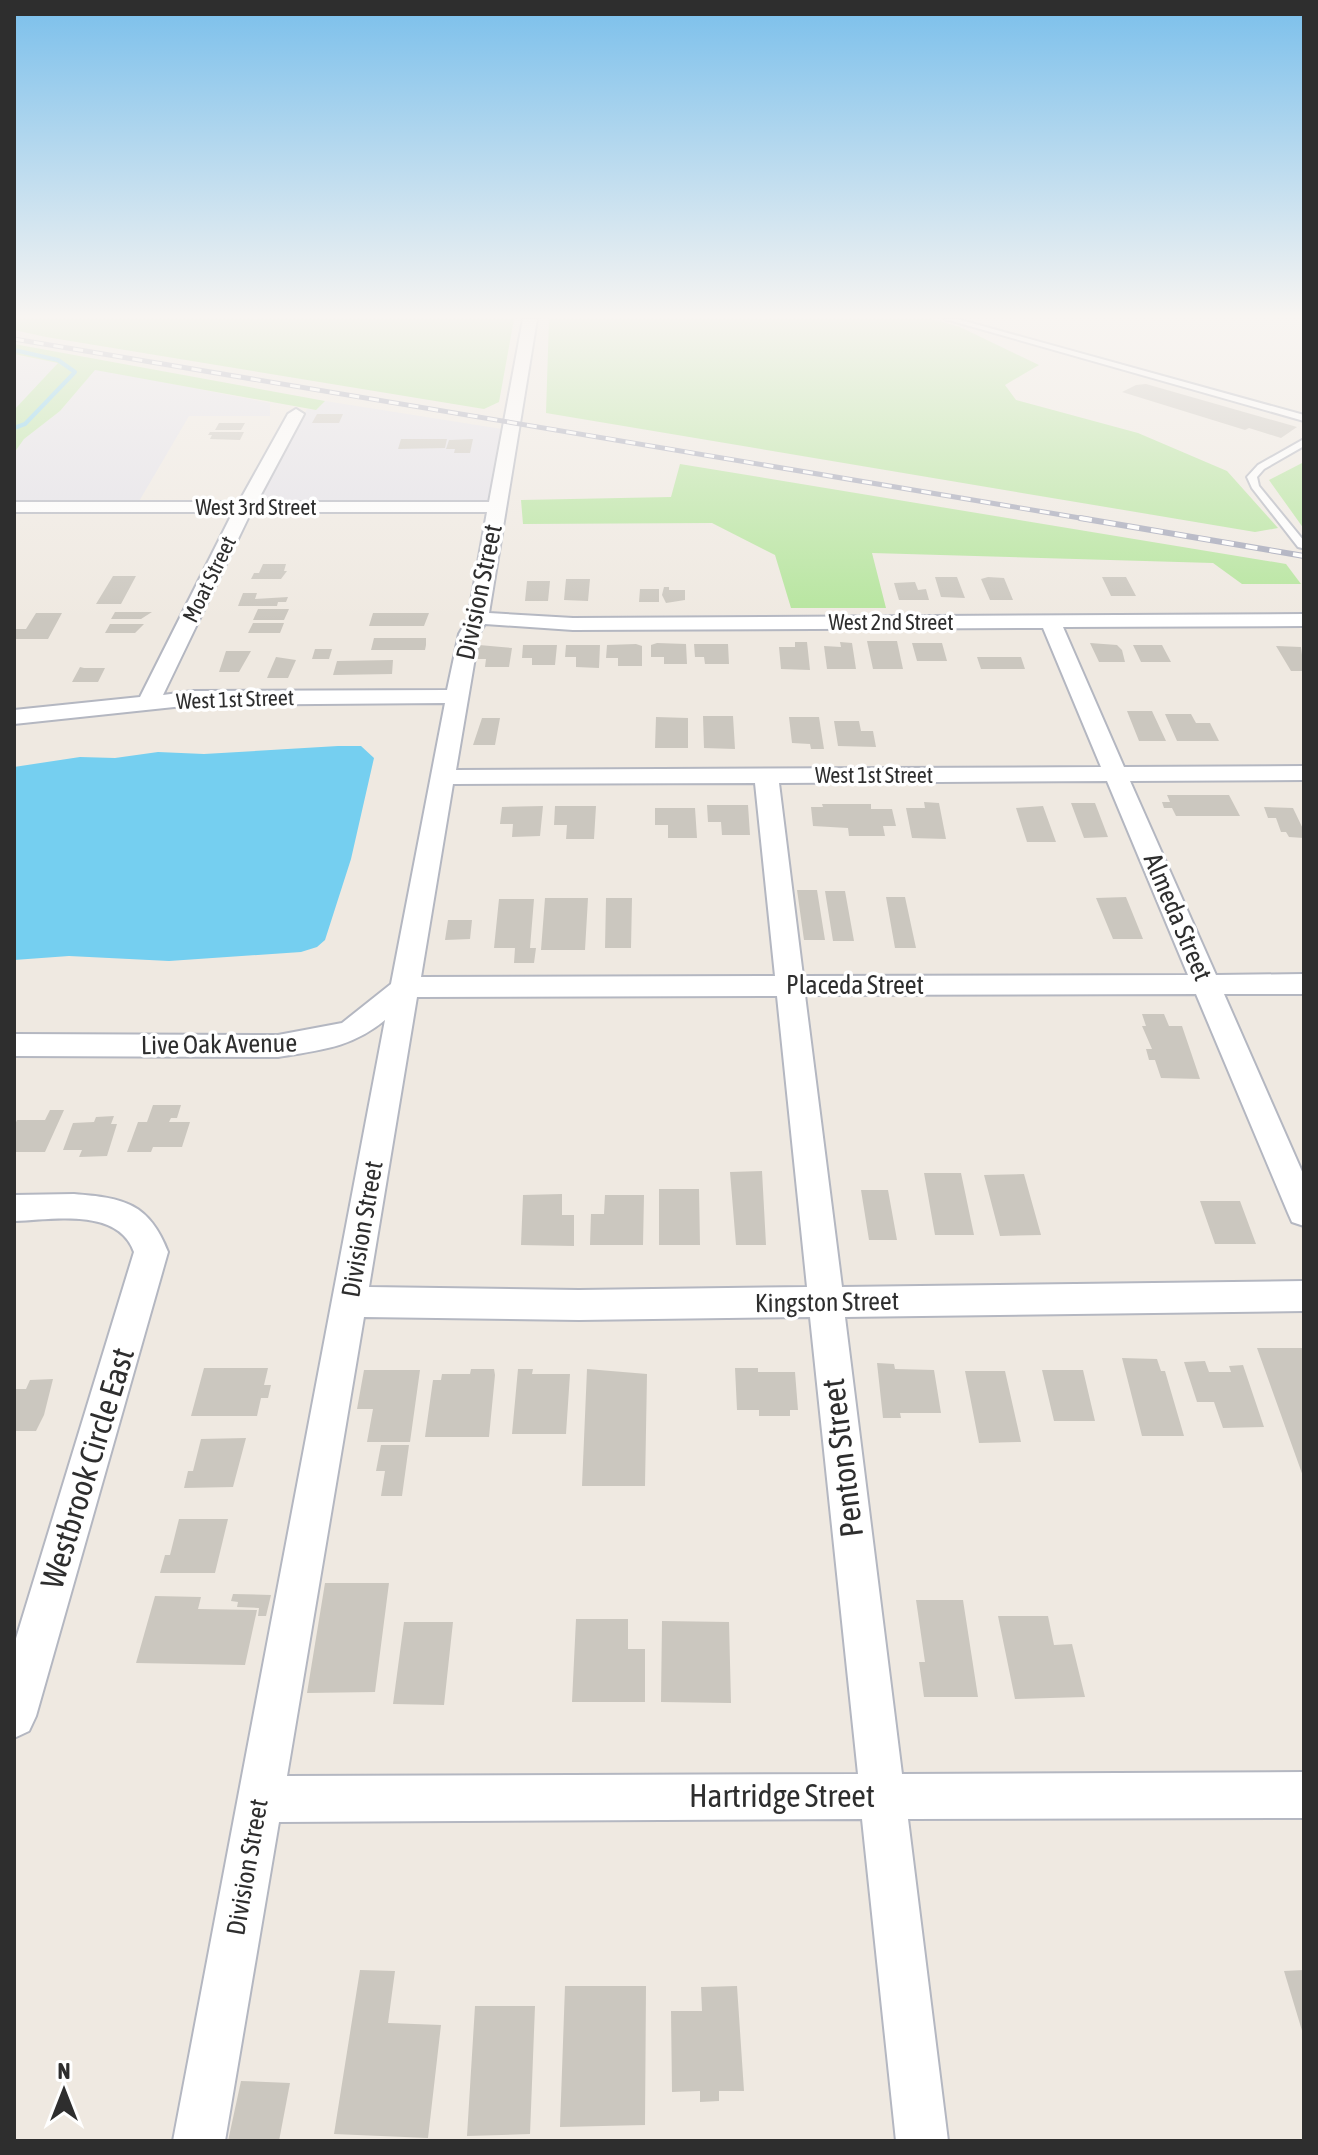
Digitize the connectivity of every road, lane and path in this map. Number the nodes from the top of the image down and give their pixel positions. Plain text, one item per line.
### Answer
1 (293, 420) edge
2 (513, 420) edge
3 (1304, 442) edge
4 (14, 507) edge
5 (246, 507) junction
6 (498, 507) junction
7 (1302, 545) dead end
8 (478, 618) junction
9 (1304, 620) edge
10 (1050, 621) junction
11 (457, 696) junction
12 (148, 703) junction
13 (14, 717) edge
14 (1304, 773) edge
15 (1117, 774) junction
16 (766, 775) junction
17 (444, 777) junction
18 (1304, 984) edge
19 (790, 985) junction
20 (1208, 985) junction
21 (407, 987) junction
22 (14, 1045) edge
23 (14, 1208) edge
24 (1304, 1213) edge
25 (1304, 1296) edge
26 (349, 1302) junction
27 (824, 1303) junction
28 (14, 1716) edge
29 (881, 1794) junction
30 (1304, 1795) edge
31 (259, 1799) junction
32 (199, 2141) edge
33 (922, 2141) edge

1 - 5 street, Moat Street
2 - 6 street, Division Street
3 - 7 lane
4 - 5 street, West 3rd Street
5 - 6 street, West 3rd Street
5 - 12 street, Moat Street
6 - 8 street, Division Street
8 - 10 street, West 2nd Street
8 - 11 street, Division Street
9 - 10 street, West 2nd Street
10 - 15 street, Almeda Street
11 - 12 street, West 1st Street
11 - 17 street, Division Street
12 - 13 street, West 1st Street
14 - 15 street, West 1st Street
15 - 16 street, West 1st Street
15 - 20 street, Almeda Street
16 - 17 street, West 1st Street
16 - 19 street, Penton Street
17 - 21 street, Division Street
18 - 20 street, Placeda Street
19 - 20 street, Placeda Street
19 - 21 street, Placeda Street
19 - 27 street, Penton Street
20 - 24 street, Almeda Street
21 - 22 street, Live Oak Avenue
21 - 26 street, Division Street
23 - 28 street, Westbrook Circle East
25 - 27 street, Kingston Street
26 - 27 street, Kingston Street
26 - 31 street, Division Street
27 - 29 street, Penton Street
29 - 30 street, Hartridge Street
29 - 31 street, Hartridge Street
29 - 33 street, Penton Street
31 - 32 street, Division Street

